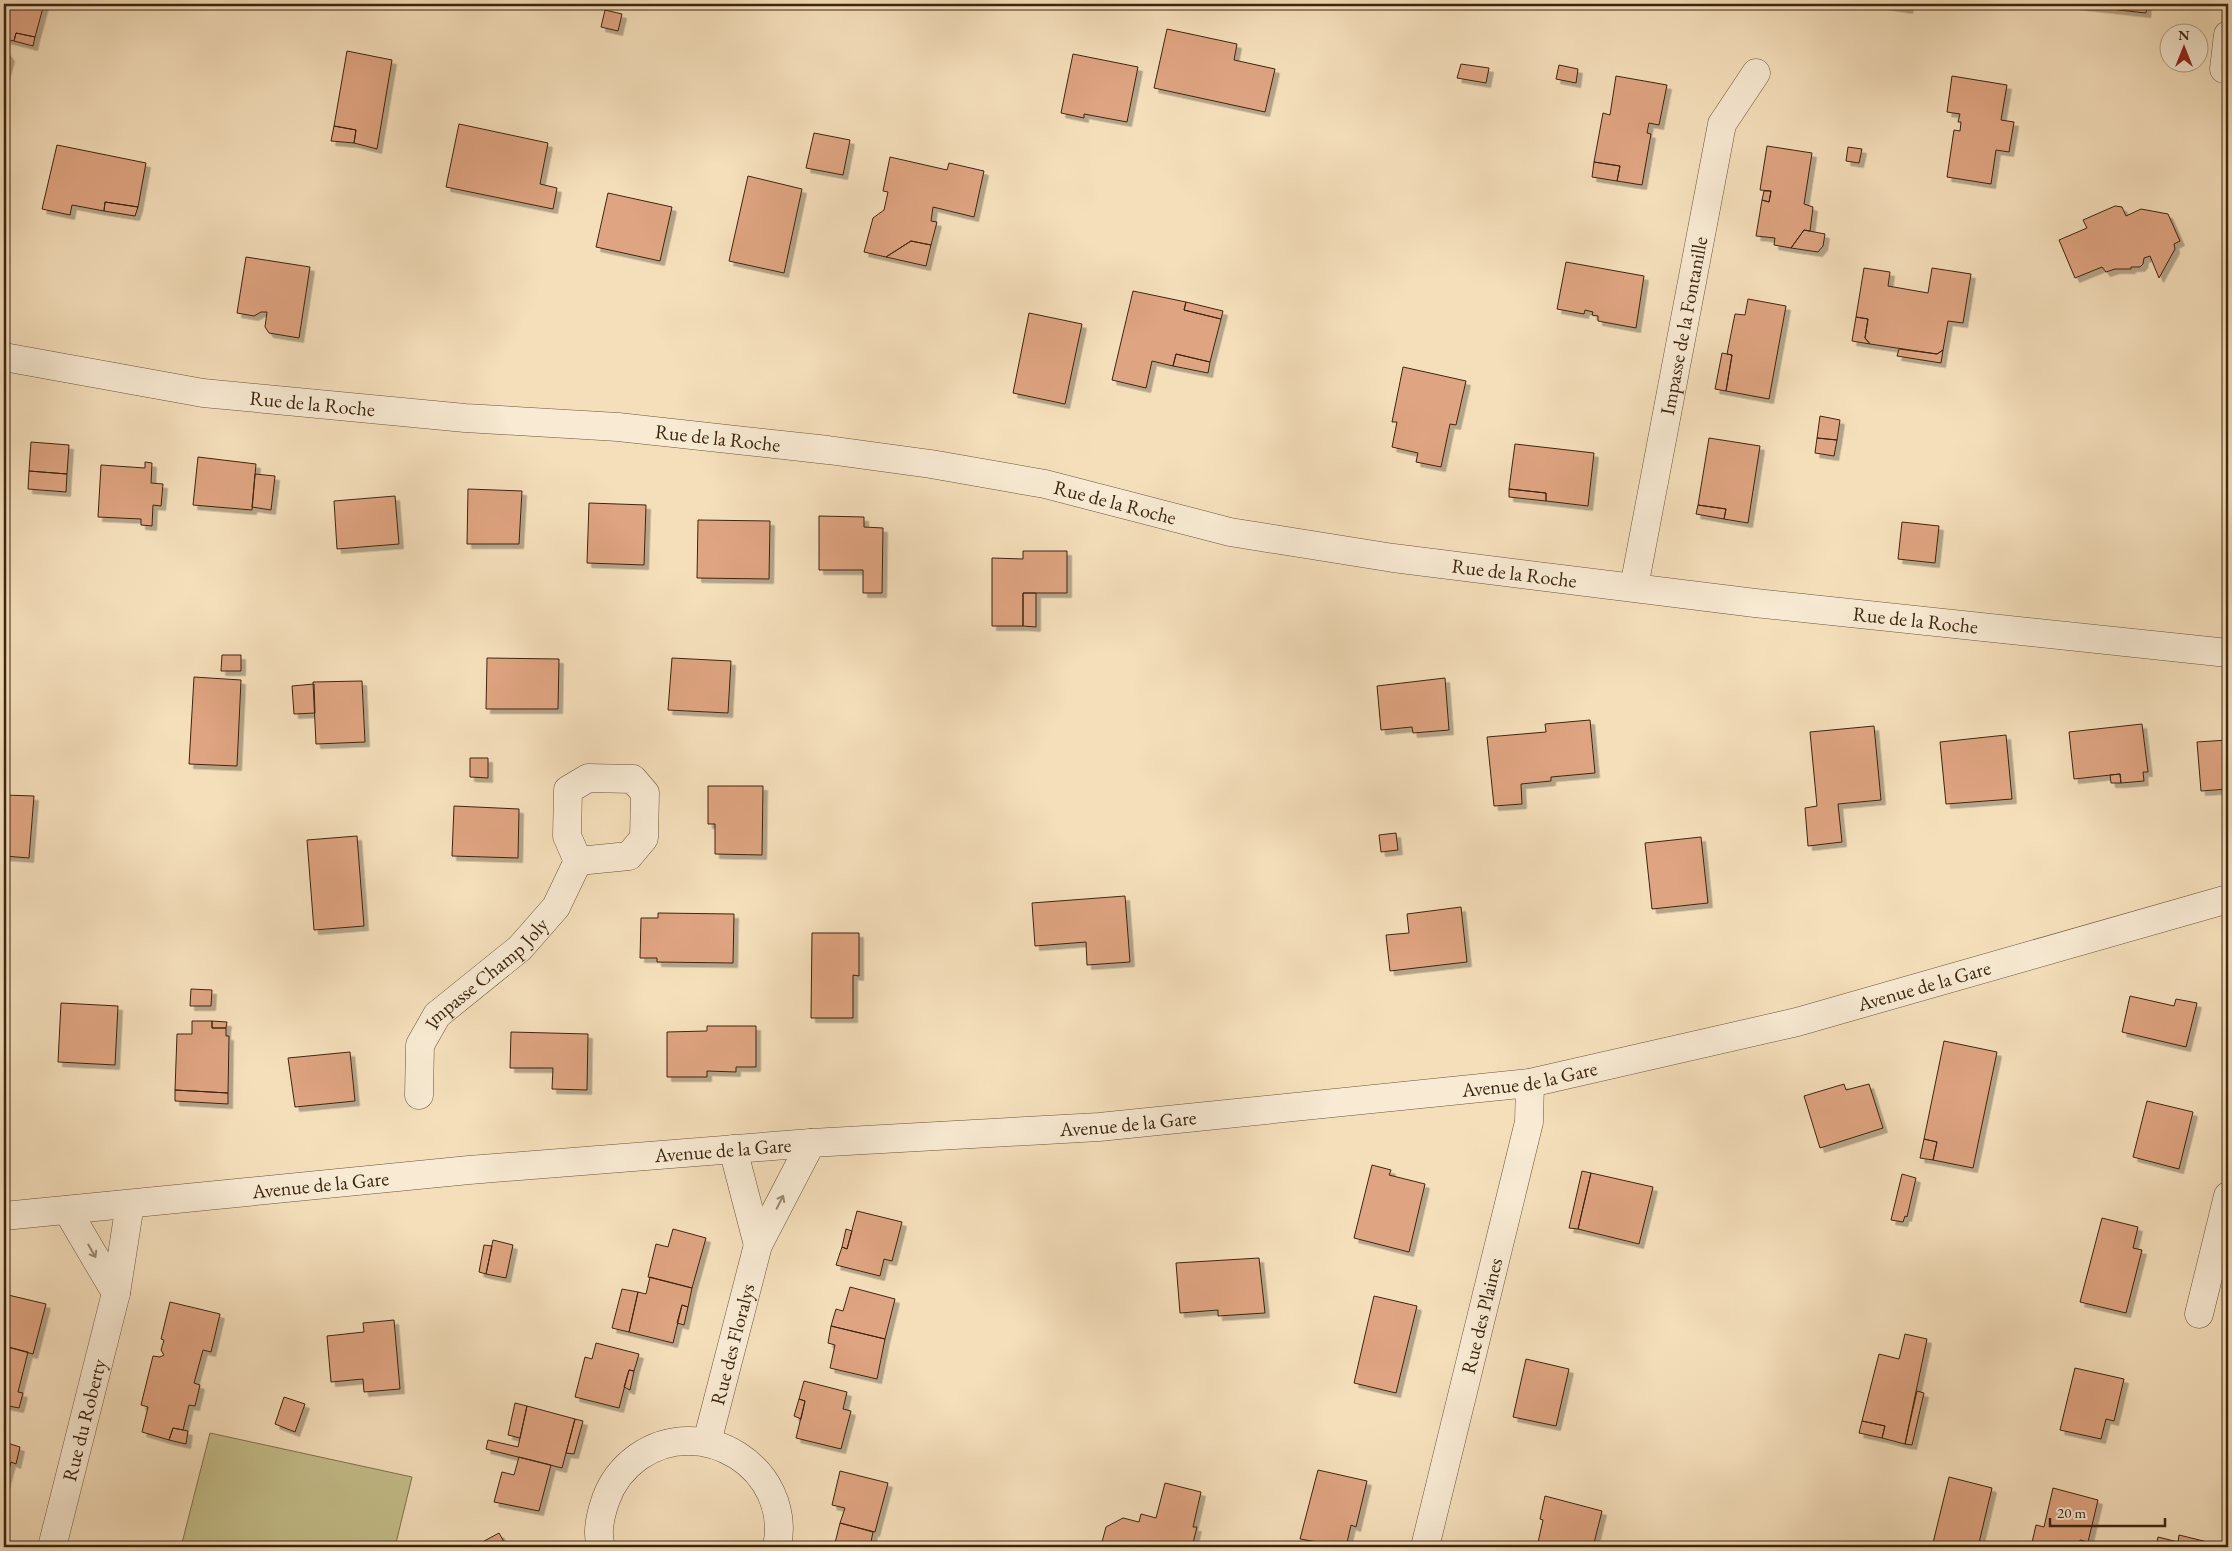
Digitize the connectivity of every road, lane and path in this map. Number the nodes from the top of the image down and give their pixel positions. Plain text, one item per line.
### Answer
1 (2228, 35) edge
2 (2224, 69) dead end
3 (1756, 73) dead end
4 (4, 357) edge
5 (1634, 587) junction
6 (2228, 653) edge
7 (578, 861) dead end
8 (2228, 899) edge
9 (1530, 1083) junction
10 (419, 1095) dead end
11 (811, 1142) junction
12 (733, 1149) junction
13 (2228, 1196) edge
14 (130, 1204) junction
15 (67, 1210) junction
16 (4, 1216) edge
17 (758, 1245) junction
18 (116, 1293) junction
19 (2199, 1314) dead end
20 (707, 1442) junction
21 (52, 1547) edge
22 (601, 1547) edge
23 (777, 1547) edge
24 (1425, 1547) edge

1 - 2 street
3 - 5 street, Impasse de la Fontanille
4 - 5 street, Rue de la Roche
5 - 6 street, Rue de la Roche
7 - 10 street, Impasse Champ Joly
8 - 9 street, Avenue de la Gare
9 - 11 street, Avenue de la Gare
9 - 24 street, Rue des Plaines
11 - 12 street, Avenue de la Gare
17 -> 11 street, Rue des Floralys
12 - 14 street, Avenue de la Gare
12 - 17 street, Rue des Floralys
13 - 19 street
14 - 15 street, Avenue de la Gare
14 - 18 street, Rue du Roberty
15 - 16 street, Avenue de la Gare
15 -> 18 street
17 - 20 street, Rue des Floralys
18 - 21 street, Rue du Roberty
20 - 22 street
20 - 23 street

